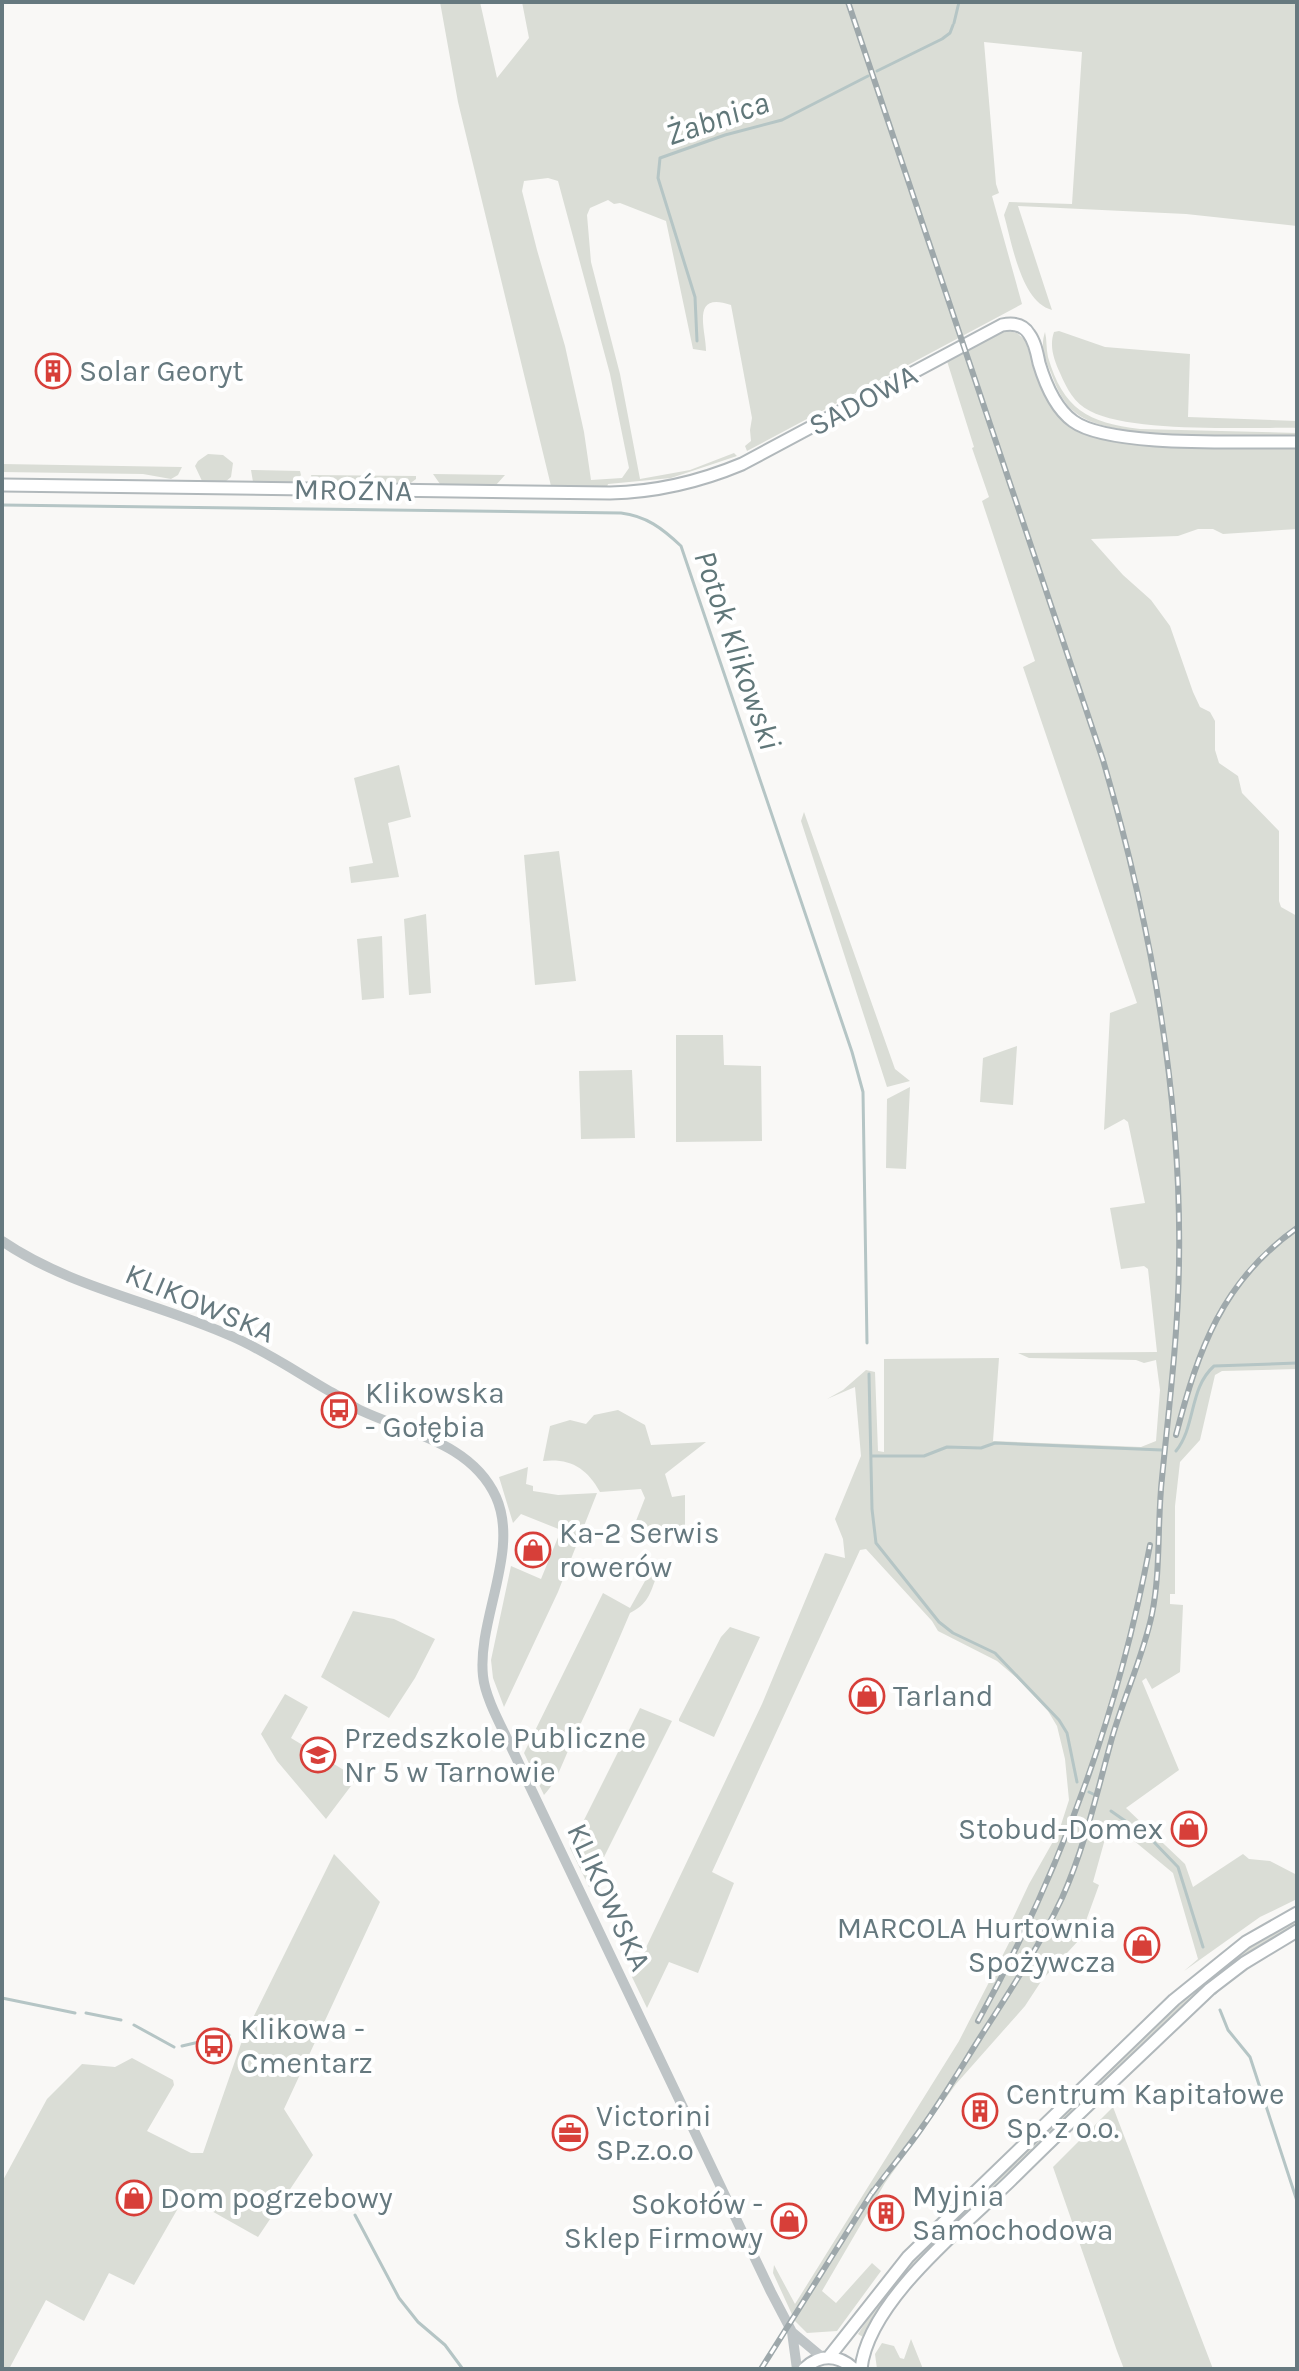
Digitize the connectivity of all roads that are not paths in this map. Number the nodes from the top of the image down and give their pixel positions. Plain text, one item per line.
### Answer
1 (1297, 442) edge
2 (702, 479) joint
3 (2, 485) edge
4 (2, 1241) edge
5 (1297, 1913) edge
6 (1297, 1931) edge
7 (792, 2332) junction
8 (826, 2358) junction
9 (797, 2369) edge
10 (804, 2369) edge
11 (854, 2369) edge
12 (861, 2369) edge

1 - 2 main road, SADOWA
2 - 3 main road, MROŹNA
4 - 7 street, KLIKOWSKA
5 - 8 main road
6 - 12 main road
7 - 8 street, KLIKOWSKA
7 - 9 street, KLIKOWSKA
8 - 10 main road
8 - 11 main road

